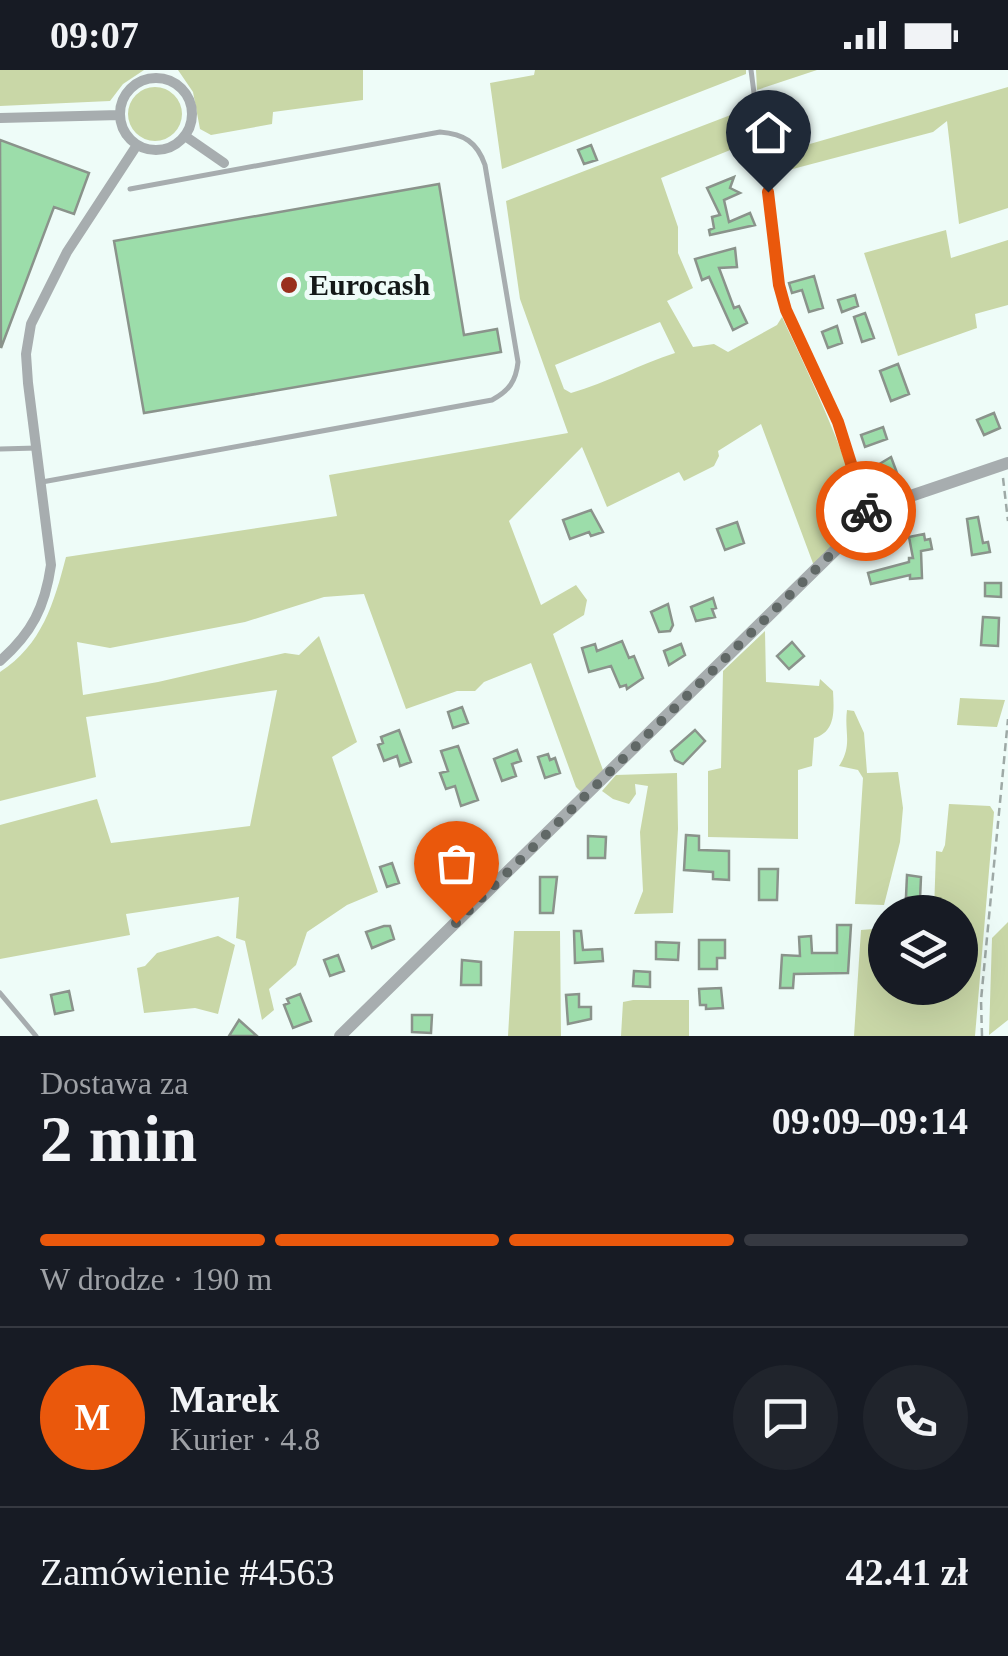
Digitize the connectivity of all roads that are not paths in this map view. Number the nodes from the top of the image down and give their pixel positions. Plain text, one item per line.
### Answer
1 (750, 70) edge
2 (165, 74) edge
3 (120, 115) junction
4 (0, 118) edge
5 (185, 136) junction
6 (137, 145) junction
7 (226, 167) junction
8 (130, 190) dead end
9 (0, 448) edge
10 (37, 448) junction
11 (1003, 464) edge
12 (42, 482) junction
13 (868, 518) junction
14 (0, 660) edge
15 (0, 993) edge
16 (36, 1036) edge
17 (340, 1036) edge

1 - 13 lane
2 - 3 street
2 - 5 street
3 - 4 street
3 - 6 street
5 - 6 street
5 - 7 street
6 - 10 street
7 - 8 lane
7 - 12 lane
9 - 10 lane
10 - 12 street
11 - 13 street
12 - 14 street
13 - 17 street
15 - 16 lane

